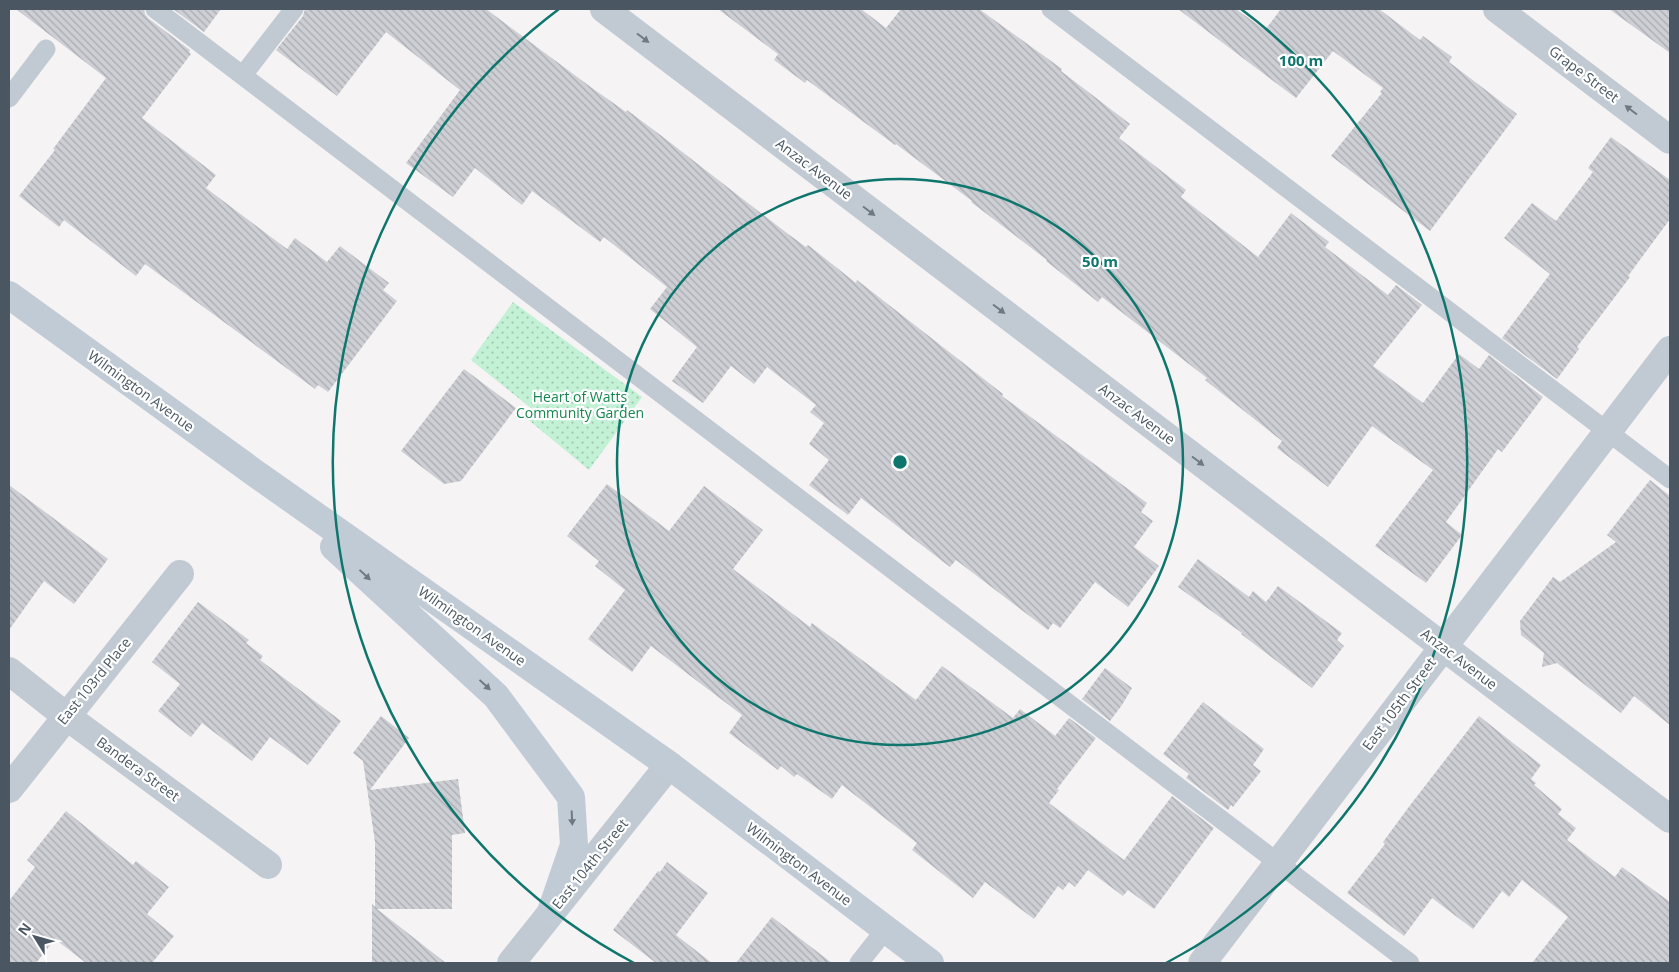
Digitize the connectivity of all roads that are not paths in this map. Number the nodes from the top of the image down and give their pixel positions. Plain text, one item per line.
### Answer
1 (155, 9) edge
2 (294, 9) edge
3 (604, 9) edge
4 (1051, 9) edge
5 (1497, 9) edge
6 (46, 49) dead end
7 (243, 75) junction
8 (9, 98) edge
9 (1670, 140) edge
10 (9, 295) edge
11 (1670, 350) edge
12 (1607, 432) junction
13 (252, 471) junction
14 (1670, 480) edge
15 (180, 574) dead end
16 (1443, 647) junction
17 (9, 670) edge
18 (66, 716) junction
19 (669, 765) junction
20 (9, 789) edge
21 (1670, 819) edge
22 (1278, 863) junction
23 (268, 865) dead end
24 (551, 912) junction
25 (885, 930) junction
26 (511, 963) edge
27 (859, 963) edge
28 (930, 963) edge
29 (1202, 963) edge
30 (1410, 963) edge

1 - 7 lane
2 - 7 lane
3 -> 16 street, Anzac Avenue
4 - 12 lane
9 -> 5 street, Grape Street
6 - 8 lane
7 - 22 lane
10 - 13 main road, Wilmington Avenue
11 - 12 street, East 105th Street
12 - 14 lane
12 - 16 street, East 105th Street
13 - 19 main road, Wilmington Avenue
13 -> 24 main road
15 - 18 street, East 103rd Place
16 - 21 street, Anzac Avenue
16 - 22 street, East 105th Street
17 - 18 street, Bandera Street
18 - 20 street, East 103rd Place
18 - 23 street, Bandera Street
19 - 24 street, East 104th Street
19 - 25 main road, Wilmington Avenue
22 - 29 street, East 105th Street
22 - 30 lane
24 - 26 street, East 104th Street
25 - 27 lane
25 - 28 main road, Wilmington Avenue

